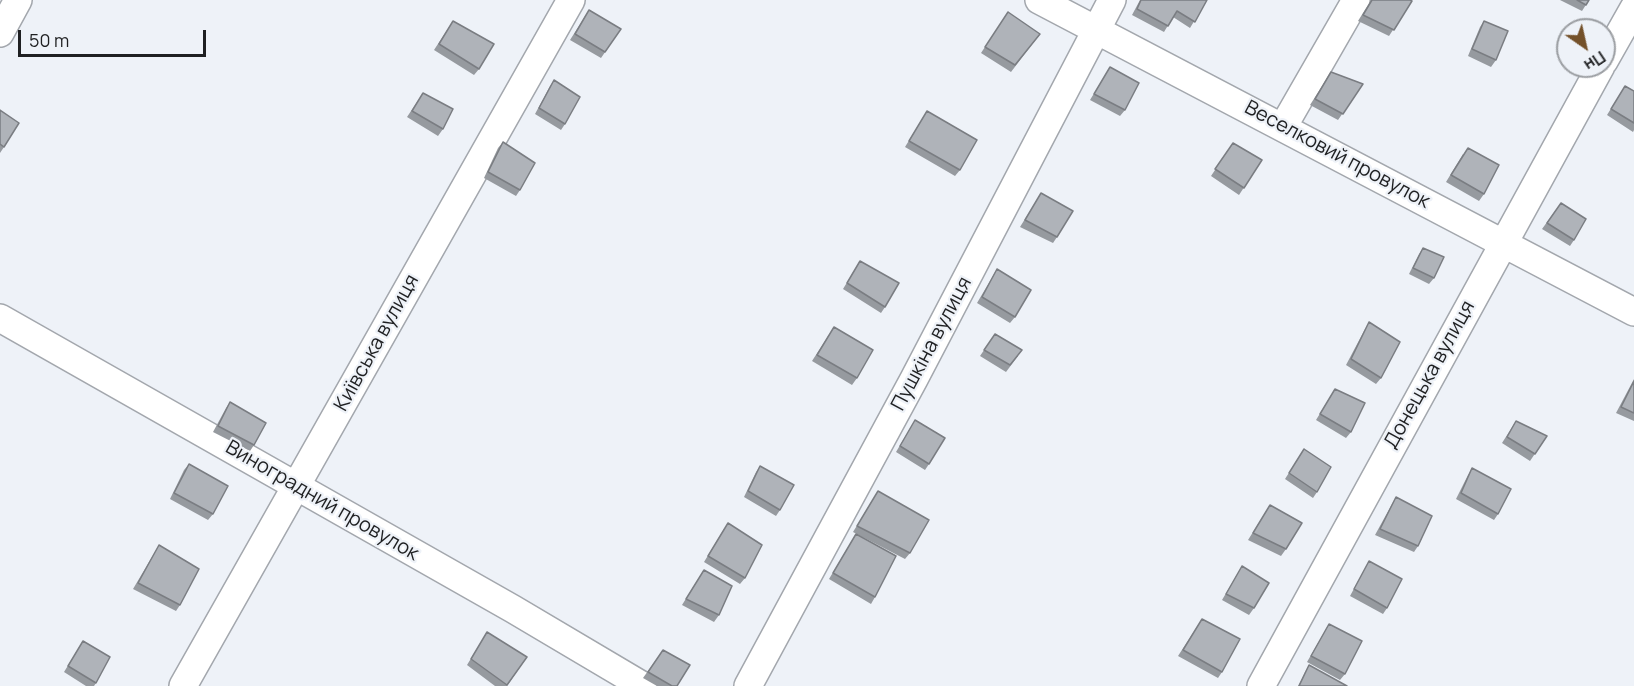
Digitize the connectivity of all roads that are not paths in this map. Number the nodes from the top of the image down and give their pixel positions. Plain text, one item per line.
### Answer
1 (18, 0) edge
2 (570, 0) edge
3 (1039, 0) edge
4 (1112, 0) edge
5 (1356, 0) edge
6 (1634, 8) edge
7 (1097, 30) junction
8 (0, 33) edge
9 (1616, 40) edge
10 (1594, 78) edge
11 (1283, 127) junction
12 (1503, 242) junction
13 (1634, 312) edge
14 (0, 318) edge
15 (296, 486) junction
16 (183, 686) edge
17 (643, 686) edge
18 (748, 686) edge
19 (1261, 686) edge

1 - 8 street
2 - 15 street, Київська вулиця
3 - 7 street, Веселковий провулок
4 - 7 street, Пушкіна вулиця
5 - 11 street
6 - 9 street
7 - 11 street, Веселковий провулок
7 - 18 street, Пушкіна вулиця
10 - 12 street, Донецька вулиця
11 - 12 street, Веселковий провулок
12 - 13 street, Веселковий провулок
12 - 19 street, Донецька вулиця
14 - 15 street, Виноградний провулок
15 - 16 street, Київська вулиця
15 - 17 street, Виноградний провулок

